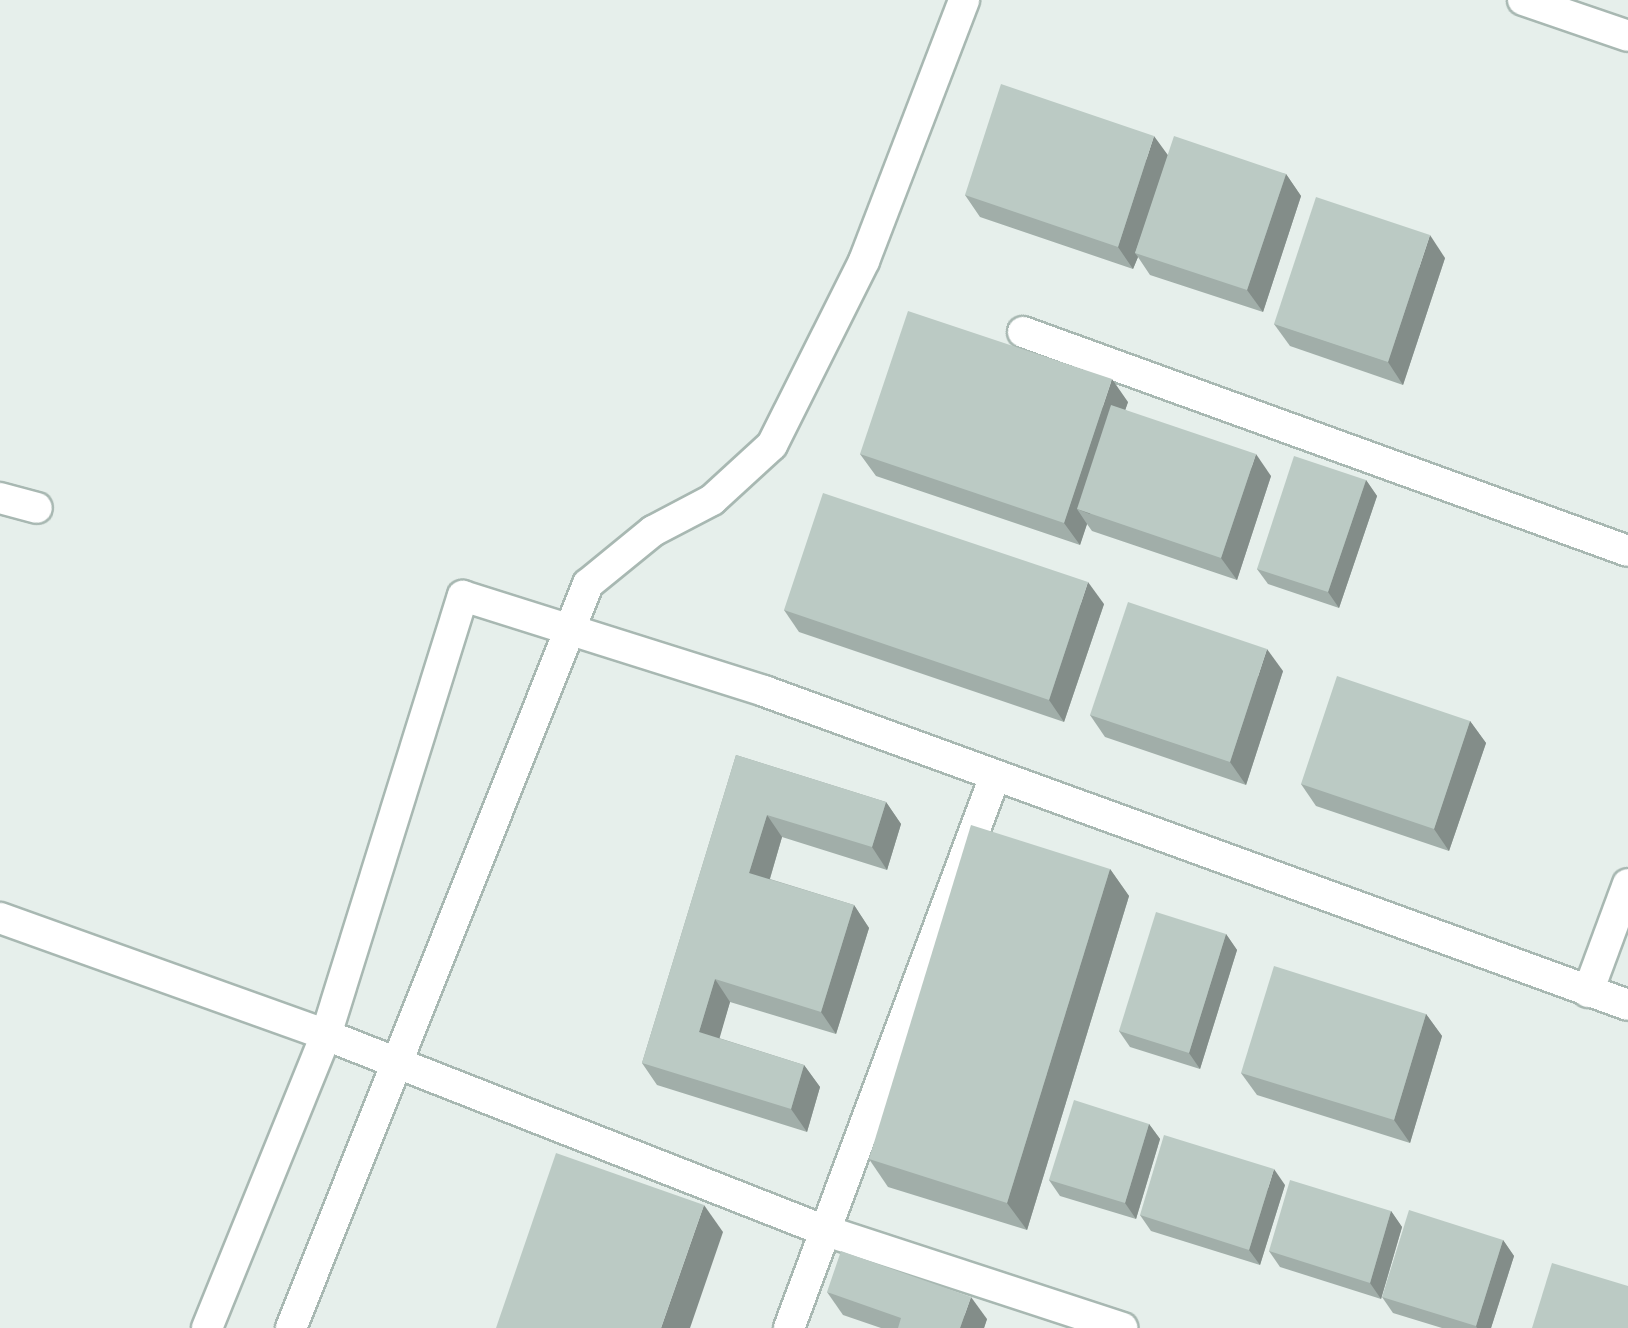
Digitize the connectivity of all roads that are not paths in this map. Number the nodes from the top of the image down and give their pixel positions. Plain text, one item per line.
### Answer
1 (964, 0) edge
2 (1523, 0) edge
3 (1628, 36) edge
4 (1022, 332) dead end
5 (0, 498) edge
6 (36, 508) dead end
7 (1628, 551) edge
8 (570, 630) junction
9 (995, 776) junction
10 (1628, 884) edge
11 (0, 918) edge
12 (1588, 992) junction
13 (1628, 1004) edge
14 (326, 1035) junction
15 (401, 1065) junction
16 (823, 1230) junction
17 (207, 1328) edge
18 (291, 1328) edge
19 (790, 1328) edge
20 (1122, 1328) edge

1 - 8 street
2 - 3 street
4 - 7 street
5 - 6 street
8 - 9 street
8 - 14 street
8 - 15 street
9 - 12 street
9 - 16 street
10 - 12 street
11 - 14 street
12 - 13 street
14 - 15 street
14 - 17 street
15 - 16 street
15 - 18 street
16 - 19 street
16 - 20 street

